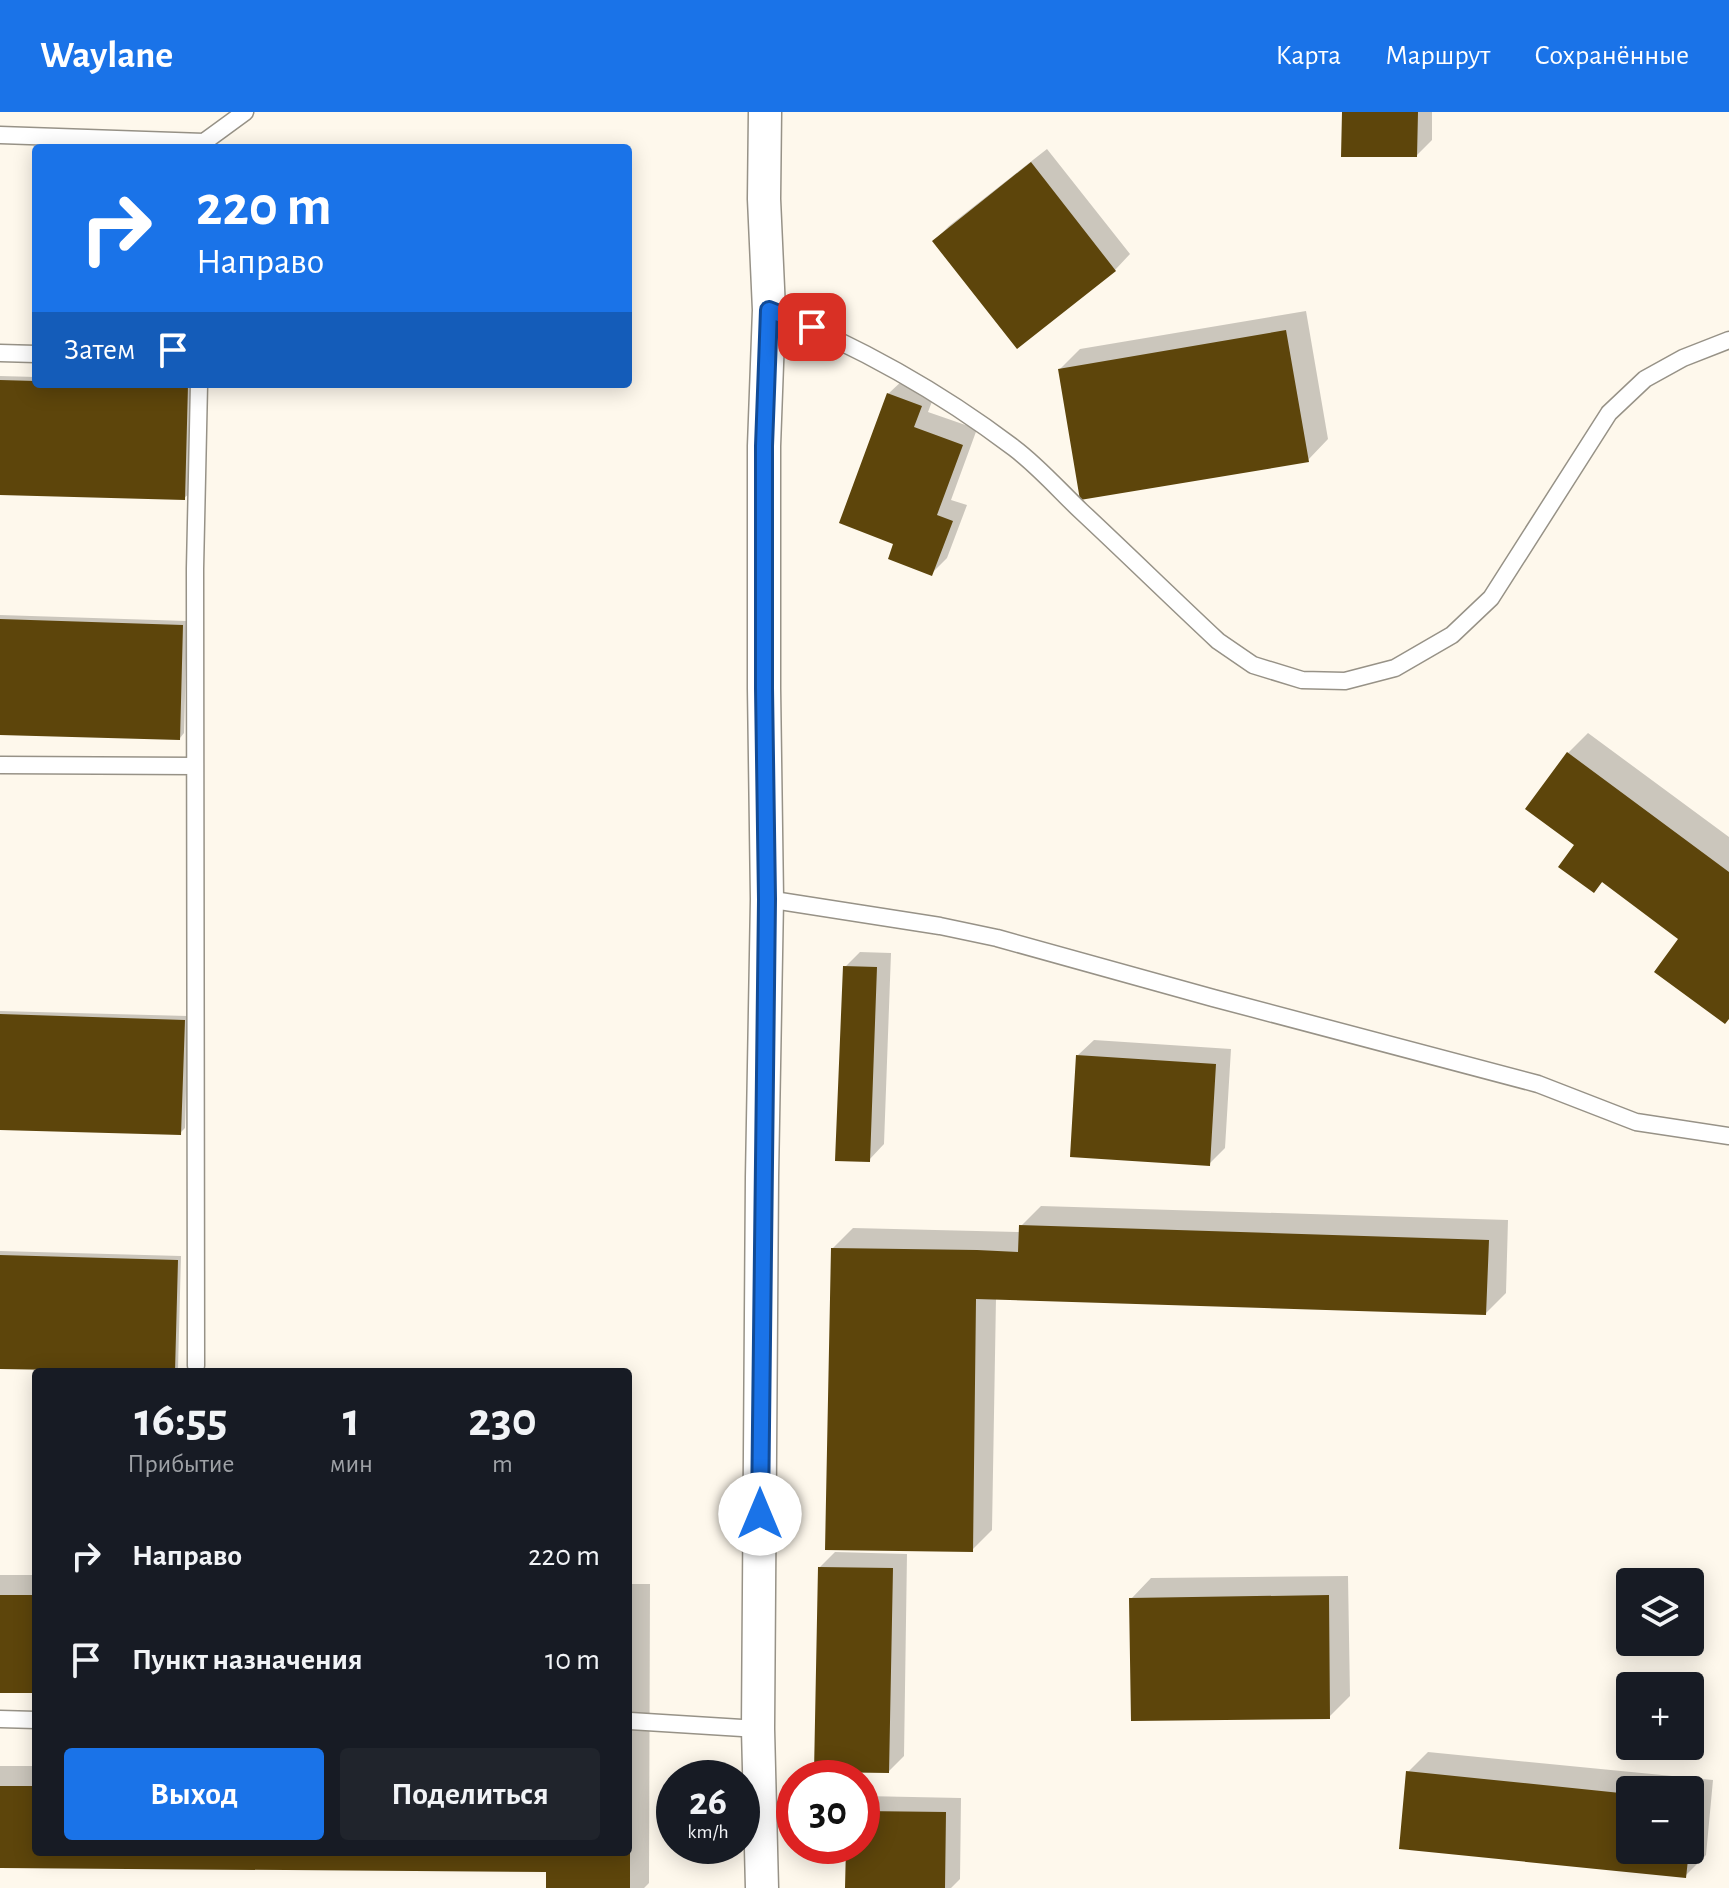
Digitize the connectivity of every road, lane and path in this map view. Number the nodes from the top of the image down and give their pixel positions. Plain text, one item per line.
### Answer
1 (245, 112) edge
2 (765, 112) edge
3 (0, 135) edge
4 (184, 144) edge
5 (205, 144) edge
6 (769, 310) junction
7 (1729, 340) edge
8 (0, 353) edge
9 (32, 354) edge
10 (199, 388) edge
11 (0, 765) edge
12 (195, 766) junction
13 (767, 899) junction
14 (1729, 1136) edge
15 (196, 1366) dead end
16 (0, 1719) edge
17 (32, 1720) edge
18 (632, 1721) edge
19 (758, 1729) junction
20 (762, 1888) edge

1 - 5 lane
2 - 6 street
3 - 4 lane
6 - 7 lane
6 - 13 street
8 - 9 lane
10 - 12 lane
11 - 12 lane
12 - 15 lane
13 - 14 lane
13 - 19 street
16 - 17 lane
18 - 19 lane
19 - 20 street

